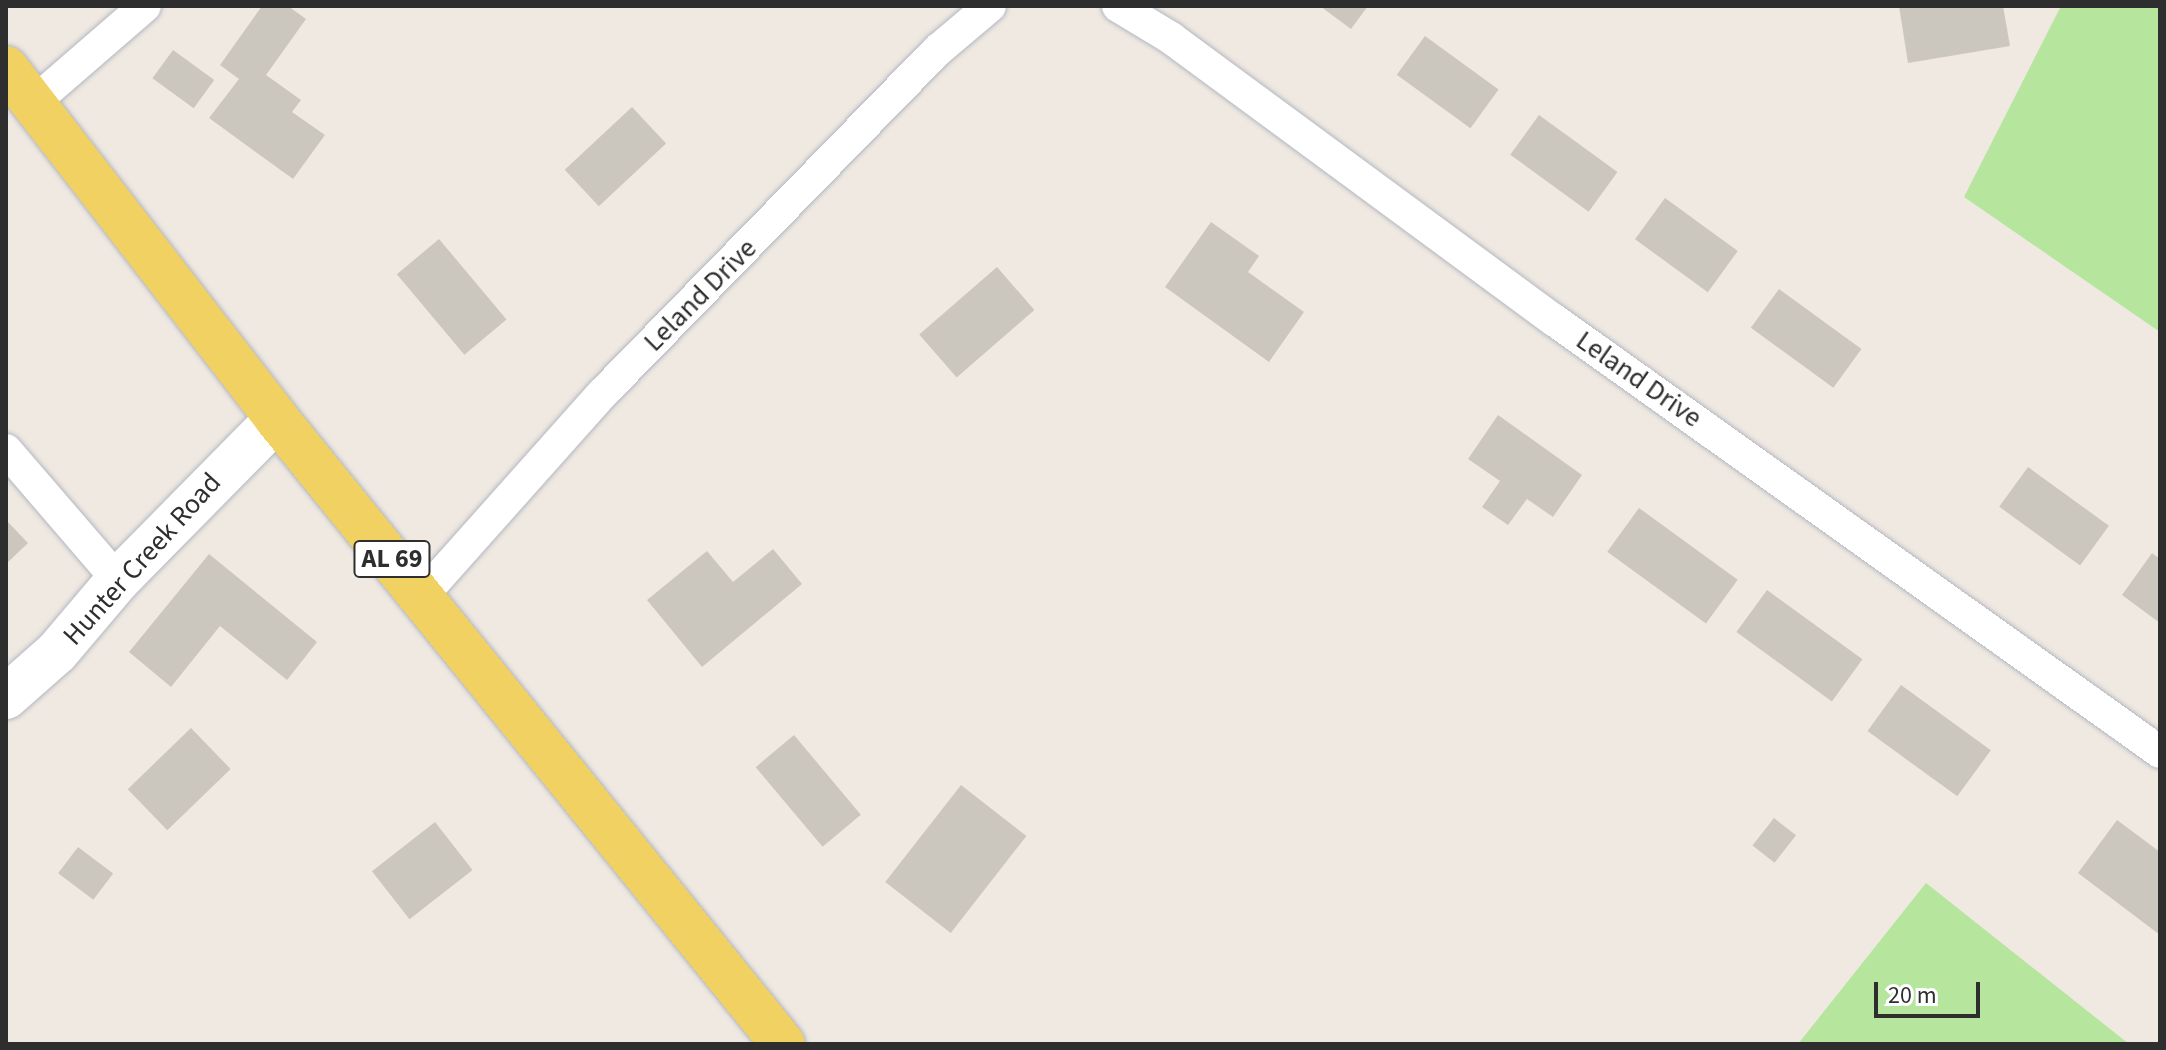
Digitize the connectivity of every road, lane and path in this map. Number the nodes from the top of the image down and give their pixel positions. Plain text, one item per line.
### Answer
1 (145, 6) edge
2 (990, 6) edge
3 (1118, 6) edge
4 (6, 68) edge
5 (33, 103) junction
6 (277, 419) junction
7 (6, 450) edge
8 (118, 580) junction
9 (422, 596) junction
10 (6, 697) edge
11 (2160, 752) edge
12 (783, 1044) edge

1 - 5 street
2 - 9 street, Leland Drive
3 - 11 street, Leland Drive
4 - 5 main road, AL 69
5 - 6 main road, AL 69
6 - 8 main road, Hunter Creek Road
6 - 9 main road, AL 69
7 - 8 street
8 - 10 main road, Hunter Creek Road
9 - 12 main road, AL 69

